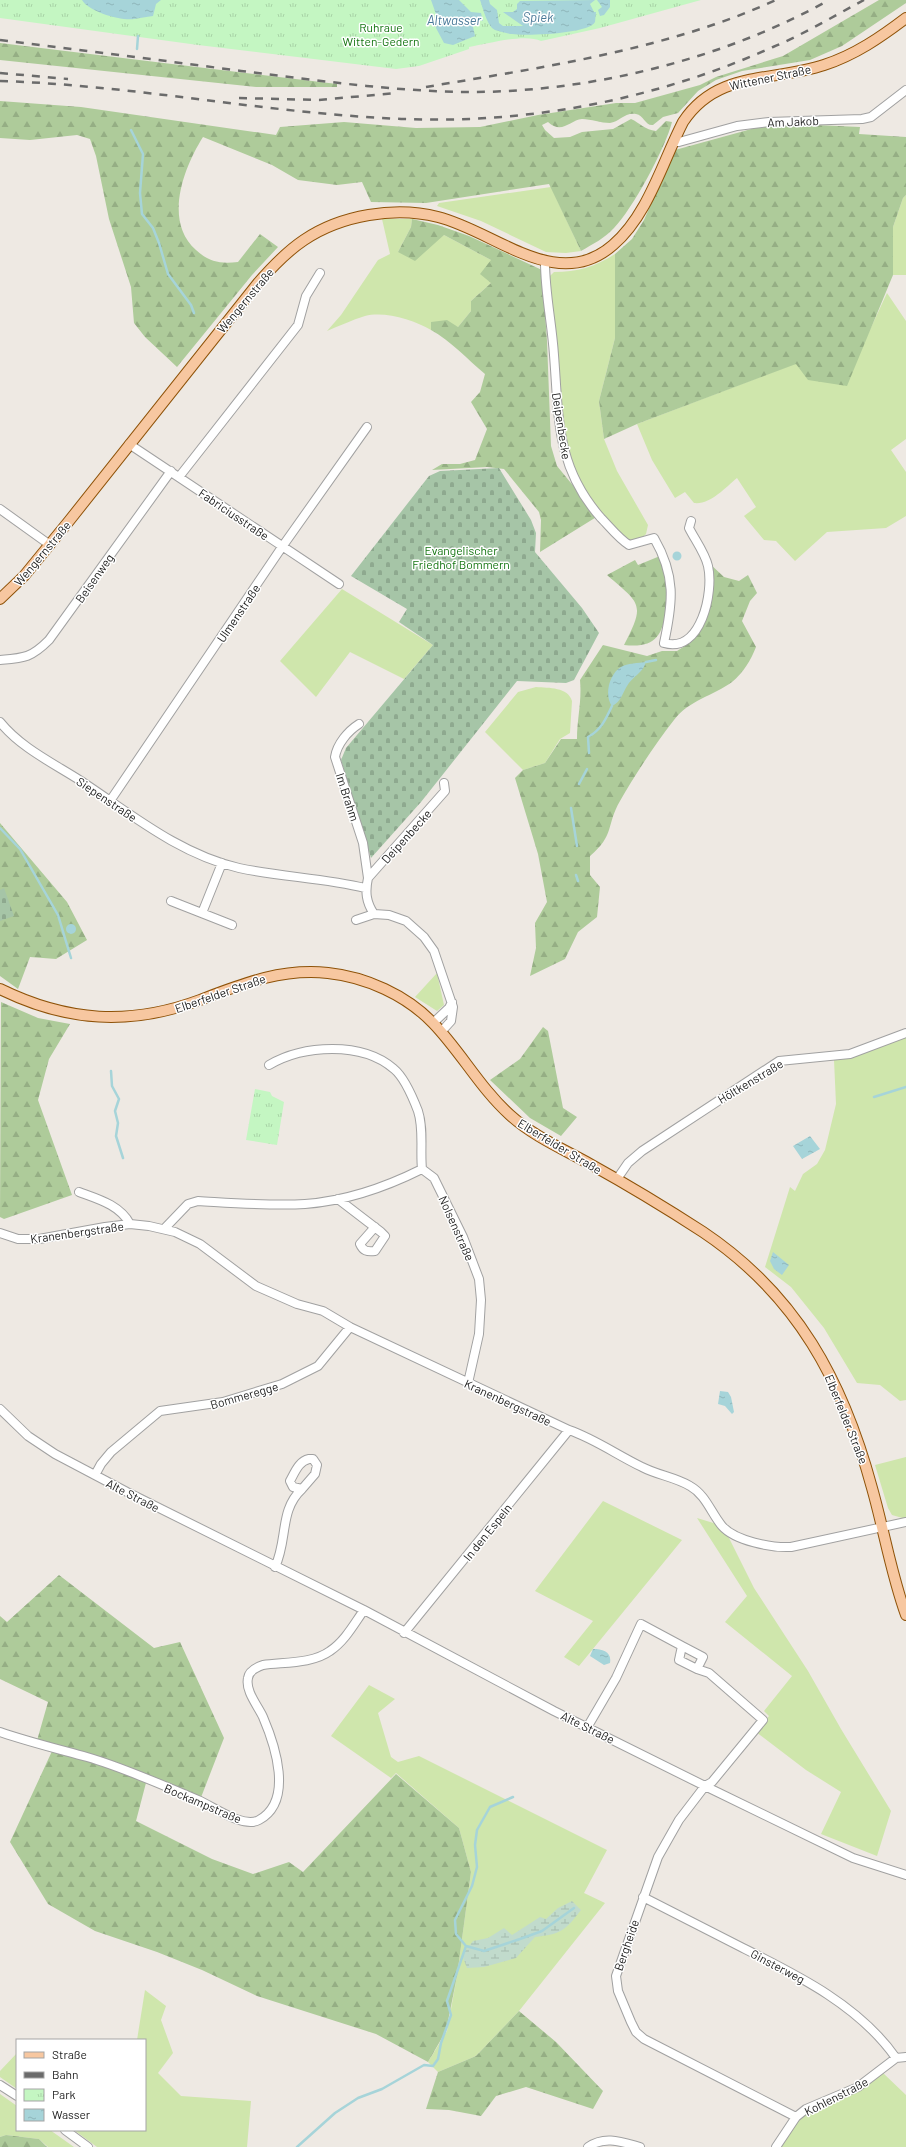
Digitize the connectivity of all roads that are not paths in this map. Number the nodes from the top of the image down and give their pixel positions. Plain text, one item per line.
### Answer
1 (906, 18) edge
2 (906, 90) edge
3 (673, 142) junction
4 (591, 260) joint
5 (545, 262) junction
6 (320, 273) dead end
7 (367, 427) dead end
8 (129, 444) junction
9 (171, 471) junction
10 (179, 477) junction
11 (0, 509) edge
12 (691, 521) dead end
13 (50, 545) junction
14 (282, 547) junction
15 (339, 584) dead end
16 (0, 599) edge
17 (0, 660) edge
18 (0, 722) edge
19 (359, 724) dead end
20 (444, 784) dead end
21 (110, 800) junction
22 (222, 863) junction
23 (368, 878) junction
24 (365, 888) junction
25 (171, 901) dead end
26 (202, 913) junction
27 (374, 914) junction
28 (356, 920) dead end
29 (232, 925) dead end
30 (0, 989) edge
31 (452, 1002) junction
32 (433, 1023) junction
33 (441, 1032) junction
34 (906, 1033) edge
35 (269, 1065) dead end
36 (422, 1169) junction
37 (617, 1179) junction
38 (79, 1192) dead end
39 (338, 1199) junction
40 (130, 1224) junction
41 (375, 1227) dead end
42 (164, 1229) junction
43 (0, 1233) edge
44 (350, 1327) junction
45 (468, 1383) junction
46 (0, 1410) edge
47 (569, 1430) junction
48 (95, 1475) junction
49 (302, 1488) dead end
50 (906, 1522) edge
51 (883, 1528) junction
52 (275, 1567) junction
53 (364, 1610) junction
54 (906, 1615) edge
55 (404, 1633) junction
56 (682, 1646) junction
57 (697, 1669) junction
58 (588, 1726) junction
59 (0, 1732) edge
60 (705, 1786) junction
61 (906, 1875) edge
62 (643, 1897) junction
63 (906, 2057) edge
64 (896, 2058) junction
65 (0, 2085) edge
66 (16, 2095) edge
67 (796, 2117) junction
68 (66, 2131) edge
69 (88, 2147) edge
70 (588, 2147) edge
71 (640, 2147) edge
72 (776, 2147) edge

1 - 3 main road, Wittener Straße
2 - 3 street, Am Jakob
3 - 4 main road, Wittener Straße
4 - 5 main road, Wengernstraße
5 - 8 main road, Wengernstraße
5 - 12 street, Deipenbecke
6 - 10 street
7 - 14 street, Ulmenstraße
8 - 9 street, Fabriciusstraße
8 - 13 main road, Wengernstraße
9 - 10 street, Fabriciusstraße
9 - 17 street, Beisenweg
10 - 14 street, Fabriciusstraße
11 - 13 street
13 - 16 main road, Wengernstraße
14 - 15 street, Fabriciusstraße
14 - 21 street, Ulmenstraße
18 - 21 street, Siepenstraße
19 - 23 street, Im Brahm
20 - 23 street, Deipenbecke
21 - 22 street, Siepenstraße
22 - 24 street, Siepenstraße
22 - 26 street
23 - 24 street, Deipenbecke
24 - 27 street
25 - 26 street
26 - 29 street
27 - 28 street
27 - 31 street
30 - 32 main road, Elberfelder Straße
31 - 32 street
31 - 33 street
32 - 33 main road, Elberfelder Straße
33 - 37 main road, Elberfelder Straße
34 - 37 street, Höltkenstraße
35 - 36 street
36 - 39 street
36 - 45 street, Nolsenstraße
37 - 51 main road, Elberfelder Straße
38 - 40 street, Kranenbergstraße
39 - 41 street
39 - 42 street
40 - 42 street, Kranenbergstraße
40 - 43 street, Kranenbergstraße
42 - 44 street, Kranenbergstraße
44 - 45 street, Kranenbergstraße
44 - 48 street, Bommeregge
45 - 47 street, Kranenbergstraße
46 - 48 street, Alte Straße
47 - 51 street, Kranenbergstraße
47 - 55 street, In den Espeln
48 - 52 street, Alte Straße
49 - 52 street
50 - 51 street, Kranenbergstraße
51 - 54 main road, Elberfelder Straße
52 - 53 street, Alte Straße
53 - 55 street, Alte Straße
53 - 59 street, Bockampstraße
55 - 58 street, Alte Straße
56 - 57 street
56 - 57 street
56 - 58 street
57 - 60 street, Bergheide
58 - 60 street, Alte Straße
60 - 61 street, Alte Straße
60 - 62 street, Bergheide
62 - 64 street, Ginsterweg
62 - 67 street, Bergheide
63 - 64 street
64 - 67 street, Kohlenstraße
65 - 66 street
67 - 72 street, Kohlenstraße
68 - 69 street
70 - 71 street

